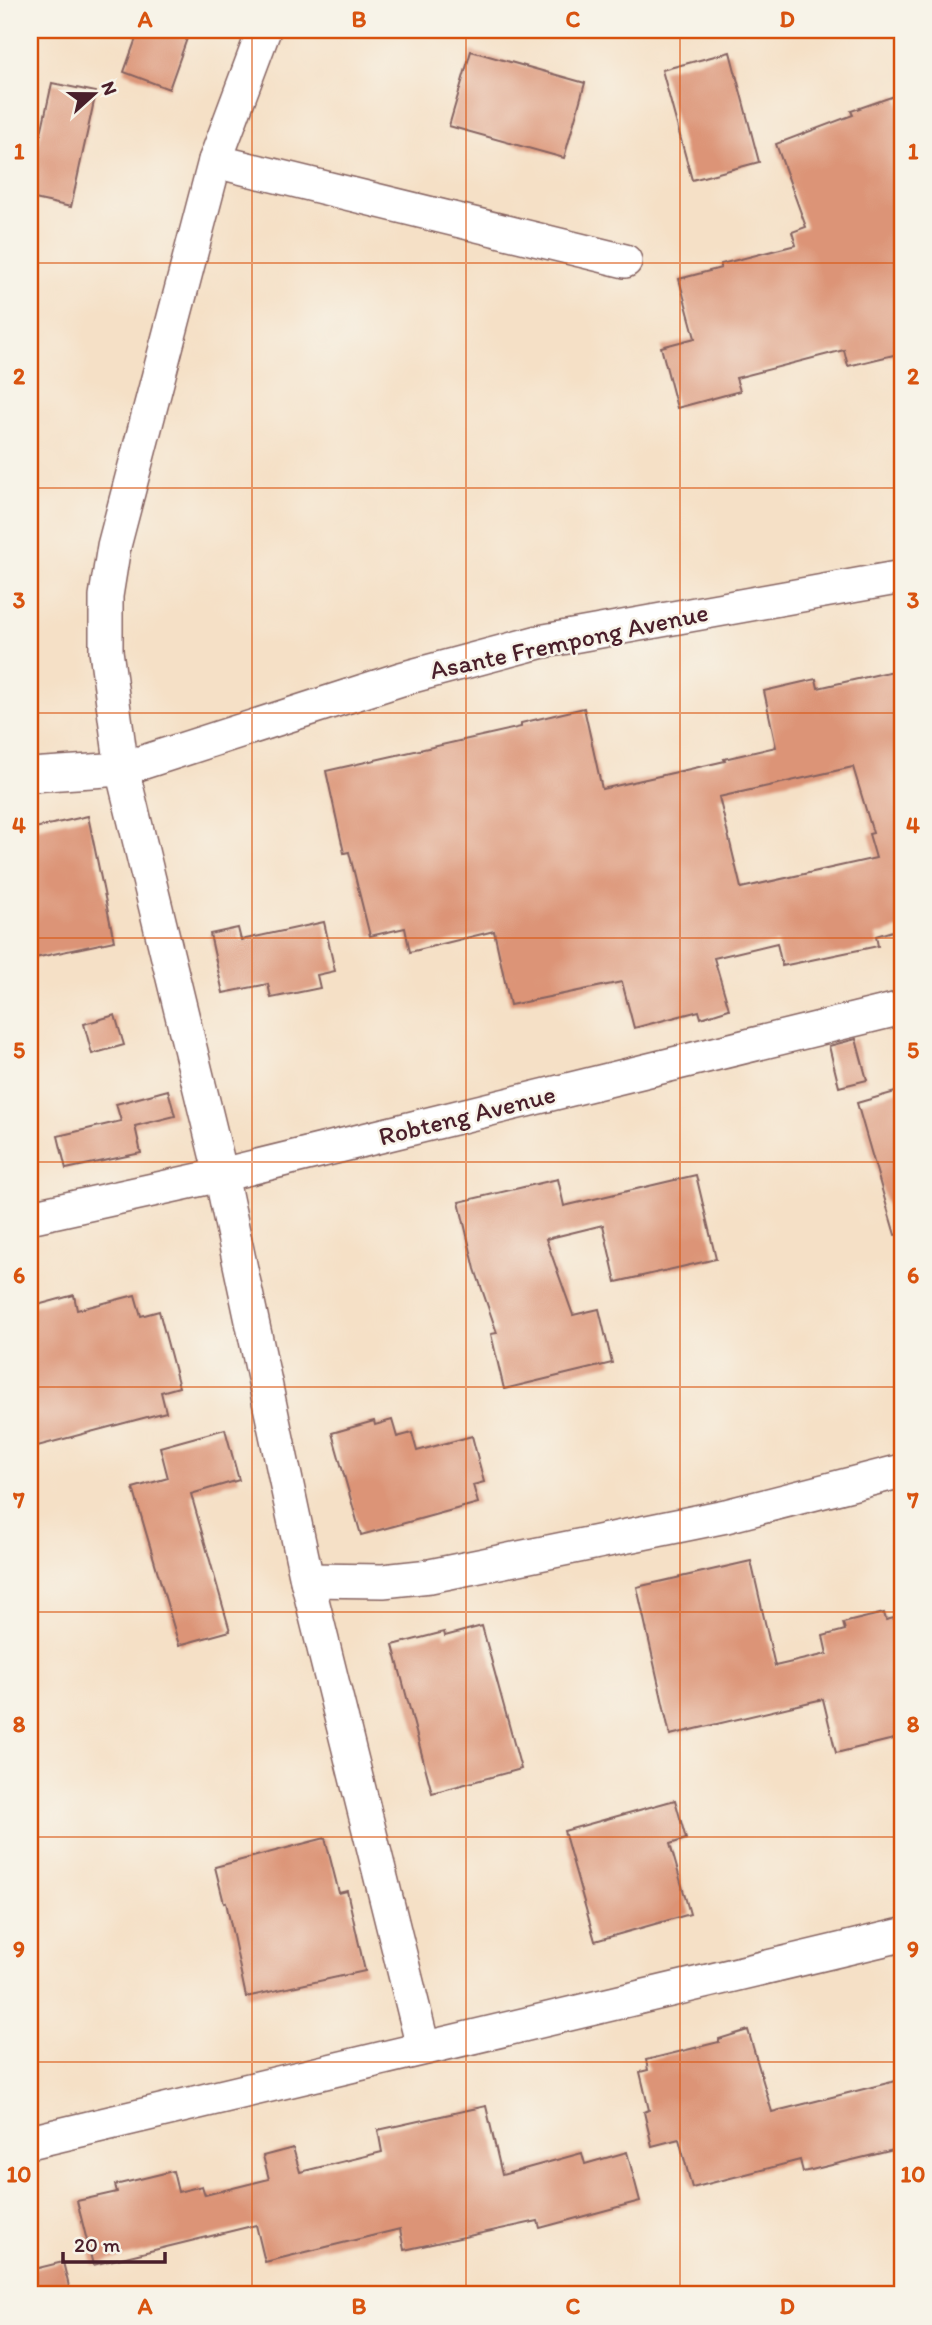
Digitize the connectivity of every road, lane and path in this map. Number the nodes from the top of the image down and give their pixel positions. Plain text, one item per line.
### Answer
1 (264, 30) edge
2 (215, 161) junction
3 (625, 261) dead end
4 (902, 577) edge
5 (122, 769) junction
6 (30, 775) edge
7 (902, 1008) edge
8 (221, 1175) junction
9 (30, 1217) edge
10 (902, 1471) edge
11 (307, 1580) junction
12 (902, 1935) edge
13 (424, 2048) junction
14 (30, 2142) edge

1 - 2 street
2 - 3 street
2 - 5 street
4 - 5 street, Asante Frempong Avenue
5 - 6 street, Asante Frempong Avenue
5 - 8 street
7 - 8 street, Robteng Avenue
8 - 9 street, Robteng Avenue
8 - 11 street
10 - 11 street
11 - 13 street
12 - 13 street
13 - 14 street

